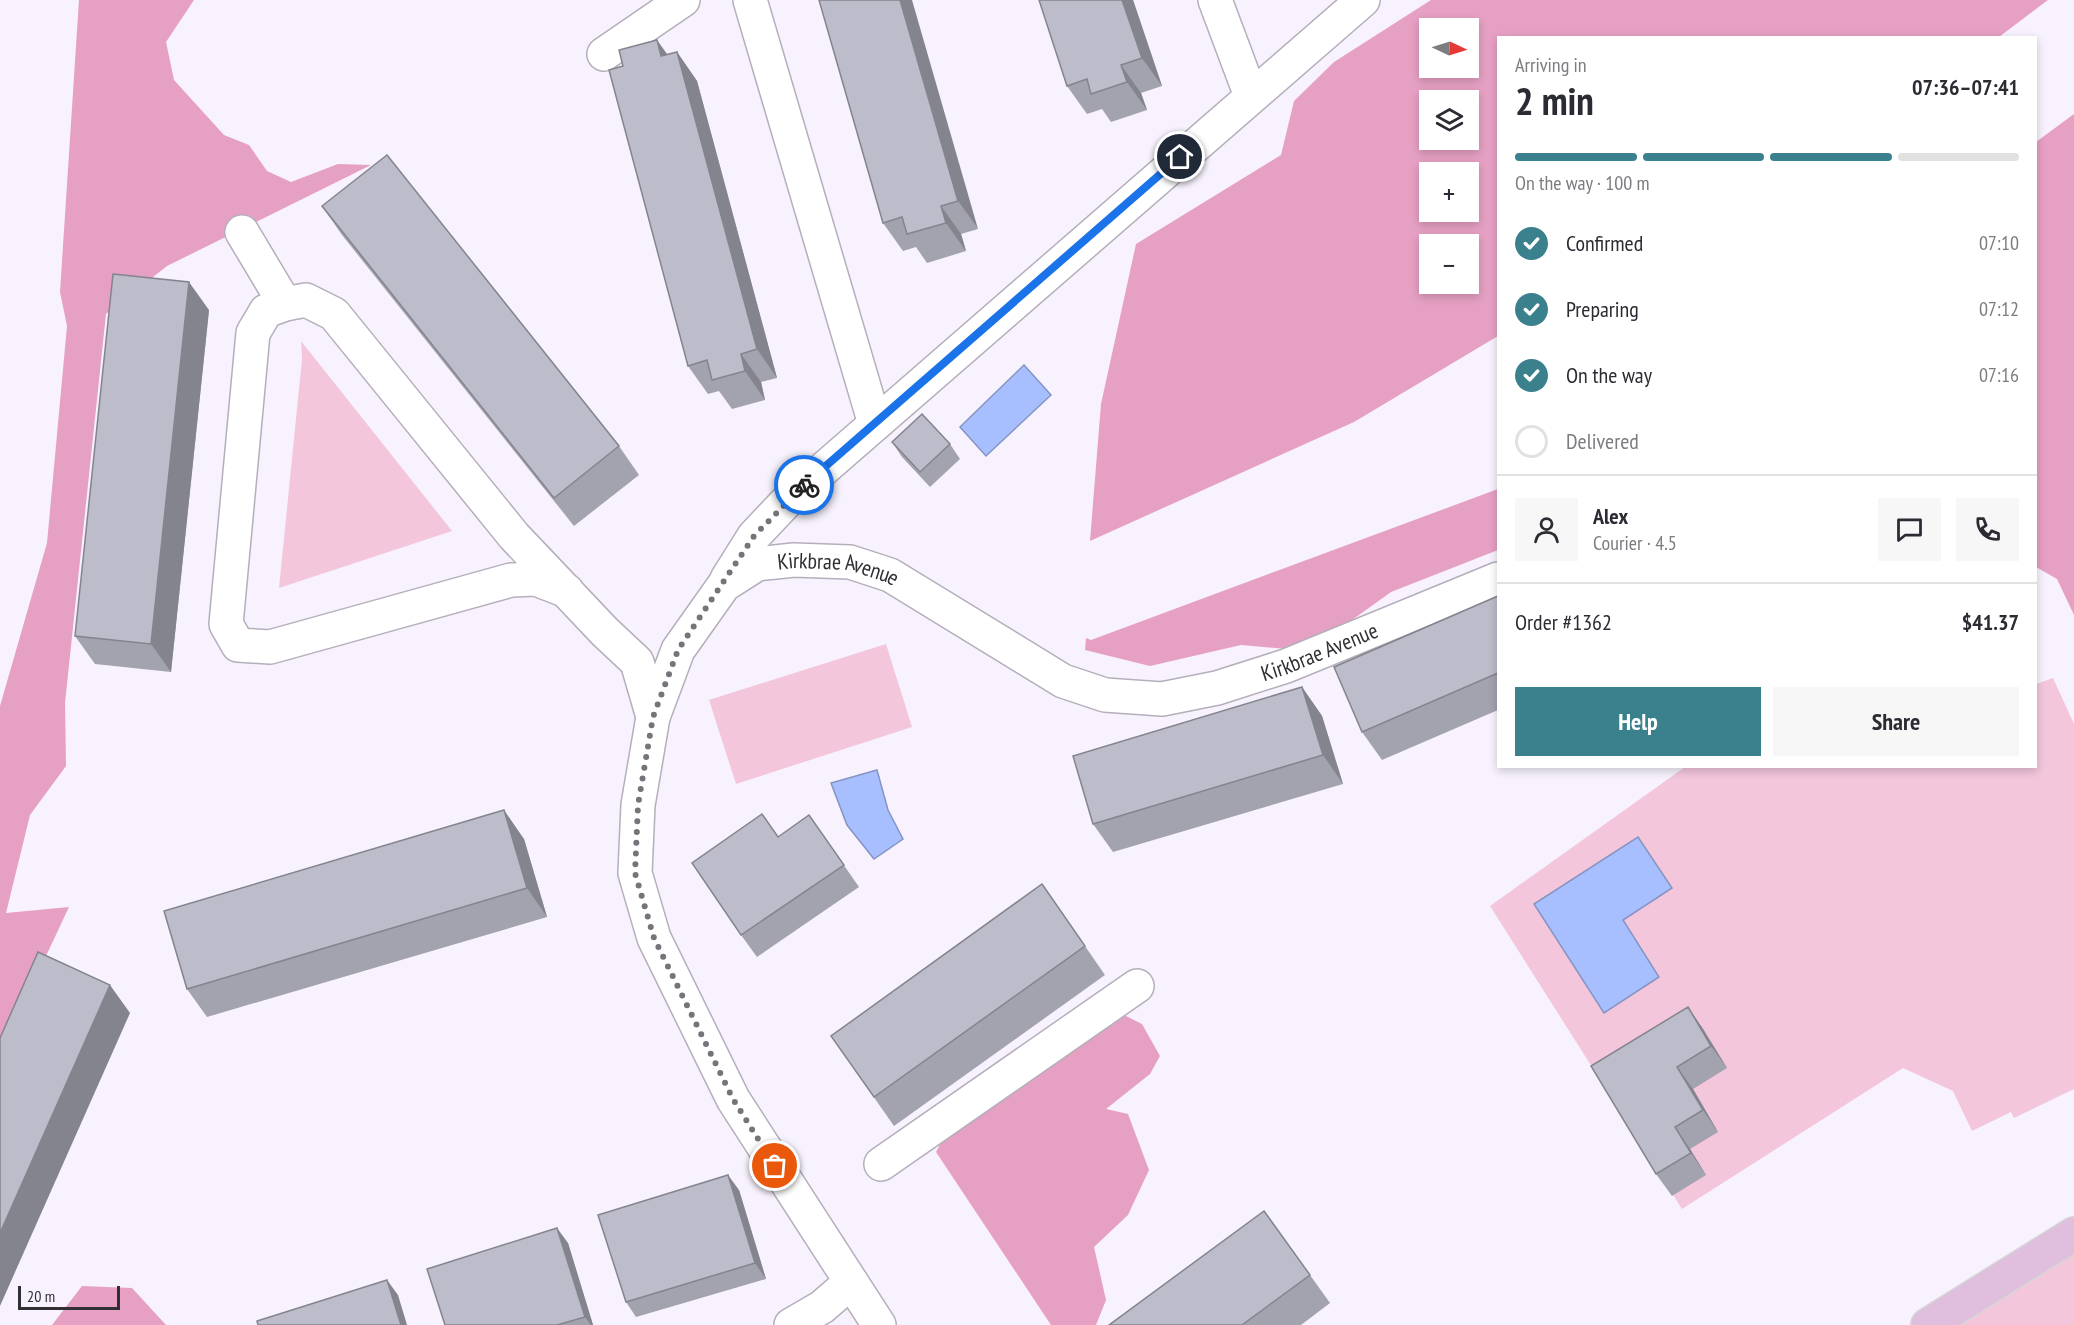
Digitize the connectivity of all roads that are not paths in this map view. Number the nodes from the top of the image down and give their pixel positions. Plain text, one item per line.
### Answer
1 (683, 0) edge
2 (750, 0) edge
3 (1215, 0) edge
4 (1363, 0) edge
5 (604, 54) dead end
6 (1251, 96) junction
7 (242, 232) dead end
8 (285, 304) junction
9 (875, 424) junction
10 (1497, 579) edge
11 (724, 585) junction
12 (567, 591) junction
13 (653, 717) junction
14 (1137, 986) dead end
15 (881, 1164) dead end
16 (2074, 1234) edge
17 (851, 1281) junction
18 (792, 1325) edge
19 (879, 1325) edge
20 (1928, 1325) edge

1 - 5 street
2 - 9 street
3 - 6 street
4 - 6 street
6 - 9 street
7 - 8 street
8 - 12 street
8 - 12 street
9 - 11 street
10 - 11 street, Kirkbrae Avenue
11 - 13 street, Kirkbrae Avenue
12 - 13 street
13 - 17 street, Kirkbrae Avenue
14 - 15 street
16 - 20 main road
17 - 18 street
17 - 19 street, Kirkbrae Avenue

